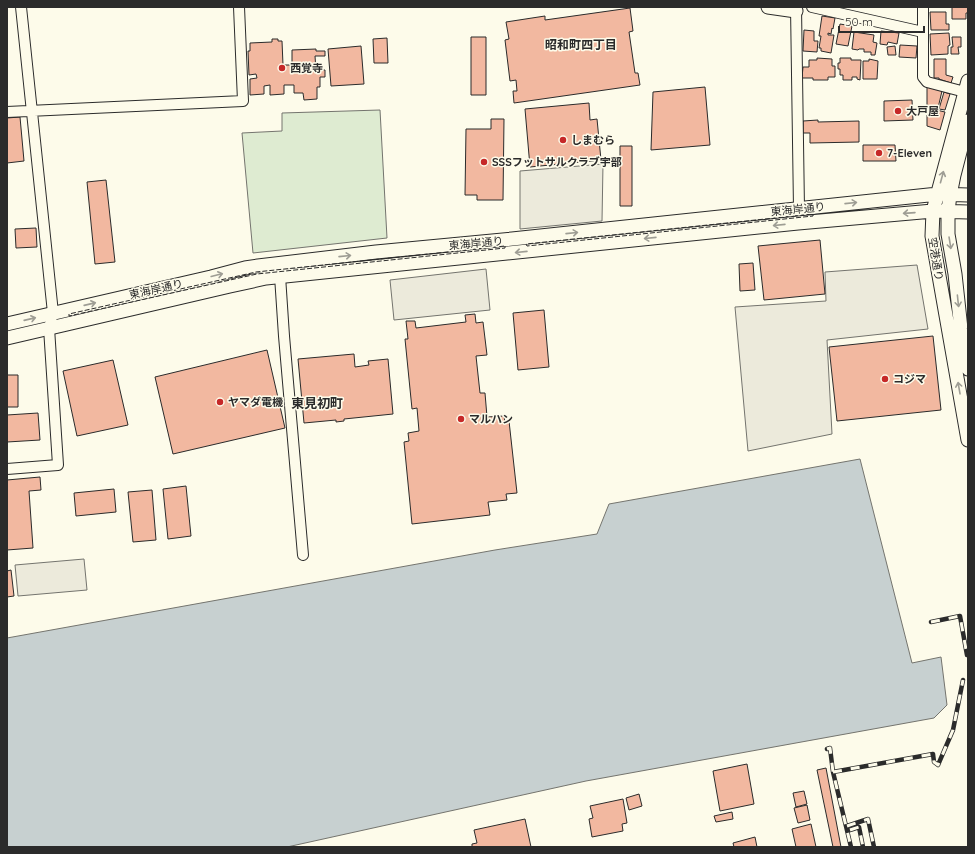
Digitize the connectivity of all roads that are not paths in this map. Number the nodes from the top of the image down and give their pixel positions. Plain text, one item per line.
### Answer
1 (21, 7) edge
2 (239, 7) edge
3 (768, 7) edge
4 (812, 7) edge
5 (923, 7) edge
6 (796, 9) edge
7 (923, 32) junction
8 (967, 87) edge
9 (32, 111) junction
10 (7, 112) edge
11 (968, 121) edge
12 (944, 194) junction
13 (968, 195) edge
14 (799, 209) junction
15 (933, 211) junction
16 (948, 211) junction
17 (968, 212) edge
18 (280, 276) junction
19 (52, 313) junction
20 (7, 324) edge
21 (49, 328) junction
22 (7, 338) edge
23 (968, 369) edge
24 (968, 440) edge
25 (7, 469) edge
26 (303, 555) dead end

1 - 9 street
2 - 9 street
3 - 6 street
4 - 7 street
5 - 7 street
6 - 14 street
7 - 8 street
12 -> 8 street, 空港通り
9 - 10 street
9 - 19 street
11 - 12 street, 空港通り
12 - 13 street, 東海岸通り
14 -> 12 street, 東海岸通り
12 - 15 street, 空港通り
12 - 16 street, 空港通り
19 -> 14 street, 東海岸通り
15 - 16 street, 東海岸通り
15 -> 18 street, 東海岸通り
24 -> 15 street, 空港通り
16 - 17 street, 東海岸通り
16 -> 23 street, 空港通り
18 - 21 street, 東海岸通り
18 - 26 street
20 -> 19 street, 東海岸通り
19 - 21 street
21 - 22 street, 東海岸通り
21 - 25 street

